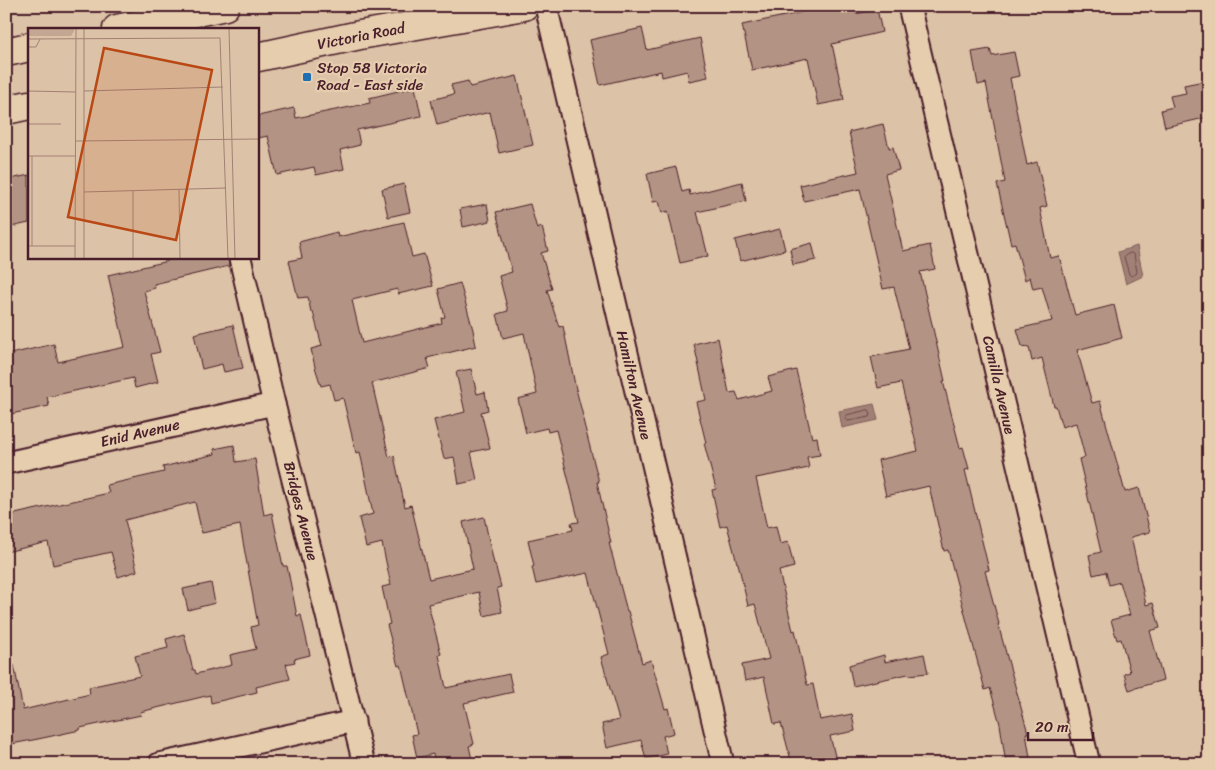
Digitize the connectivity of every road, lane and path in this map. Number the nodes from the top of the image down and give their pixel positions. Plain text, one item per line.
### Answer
1 (225, 6) edge
2 (524, 6) edge
3 (546, 6) edge
4 (909, 6) edge
5 (122, 28) edge
6 (28, 47) edge
7 (6, 52) edge
8 (259, 57) edge
9 (28, 105) edge
10 (6, 110) edge
11 (240, 259) edge
12 (274, 404) junction
13 (6, 463) edge
14 (354, 720) junction
15 (159, 764) edge
16 (364, 764) edge
17 (723, 764) edge
18 (1089, 764) edge

1 - 5 highway
2 - 8 highway, Victoria Road
3 - 17 street, Hamilton Avenue
4 - 18 street, Camilla Avenue
6 - 7 highway
9 - 10 highway
11 - 12 street, Bridges Avenue
12 - 13 street, Enid Avenue
12 - 14 street, Bridges Avenue
14 - 15 street
14 - 16 street, Bridges Avenue

